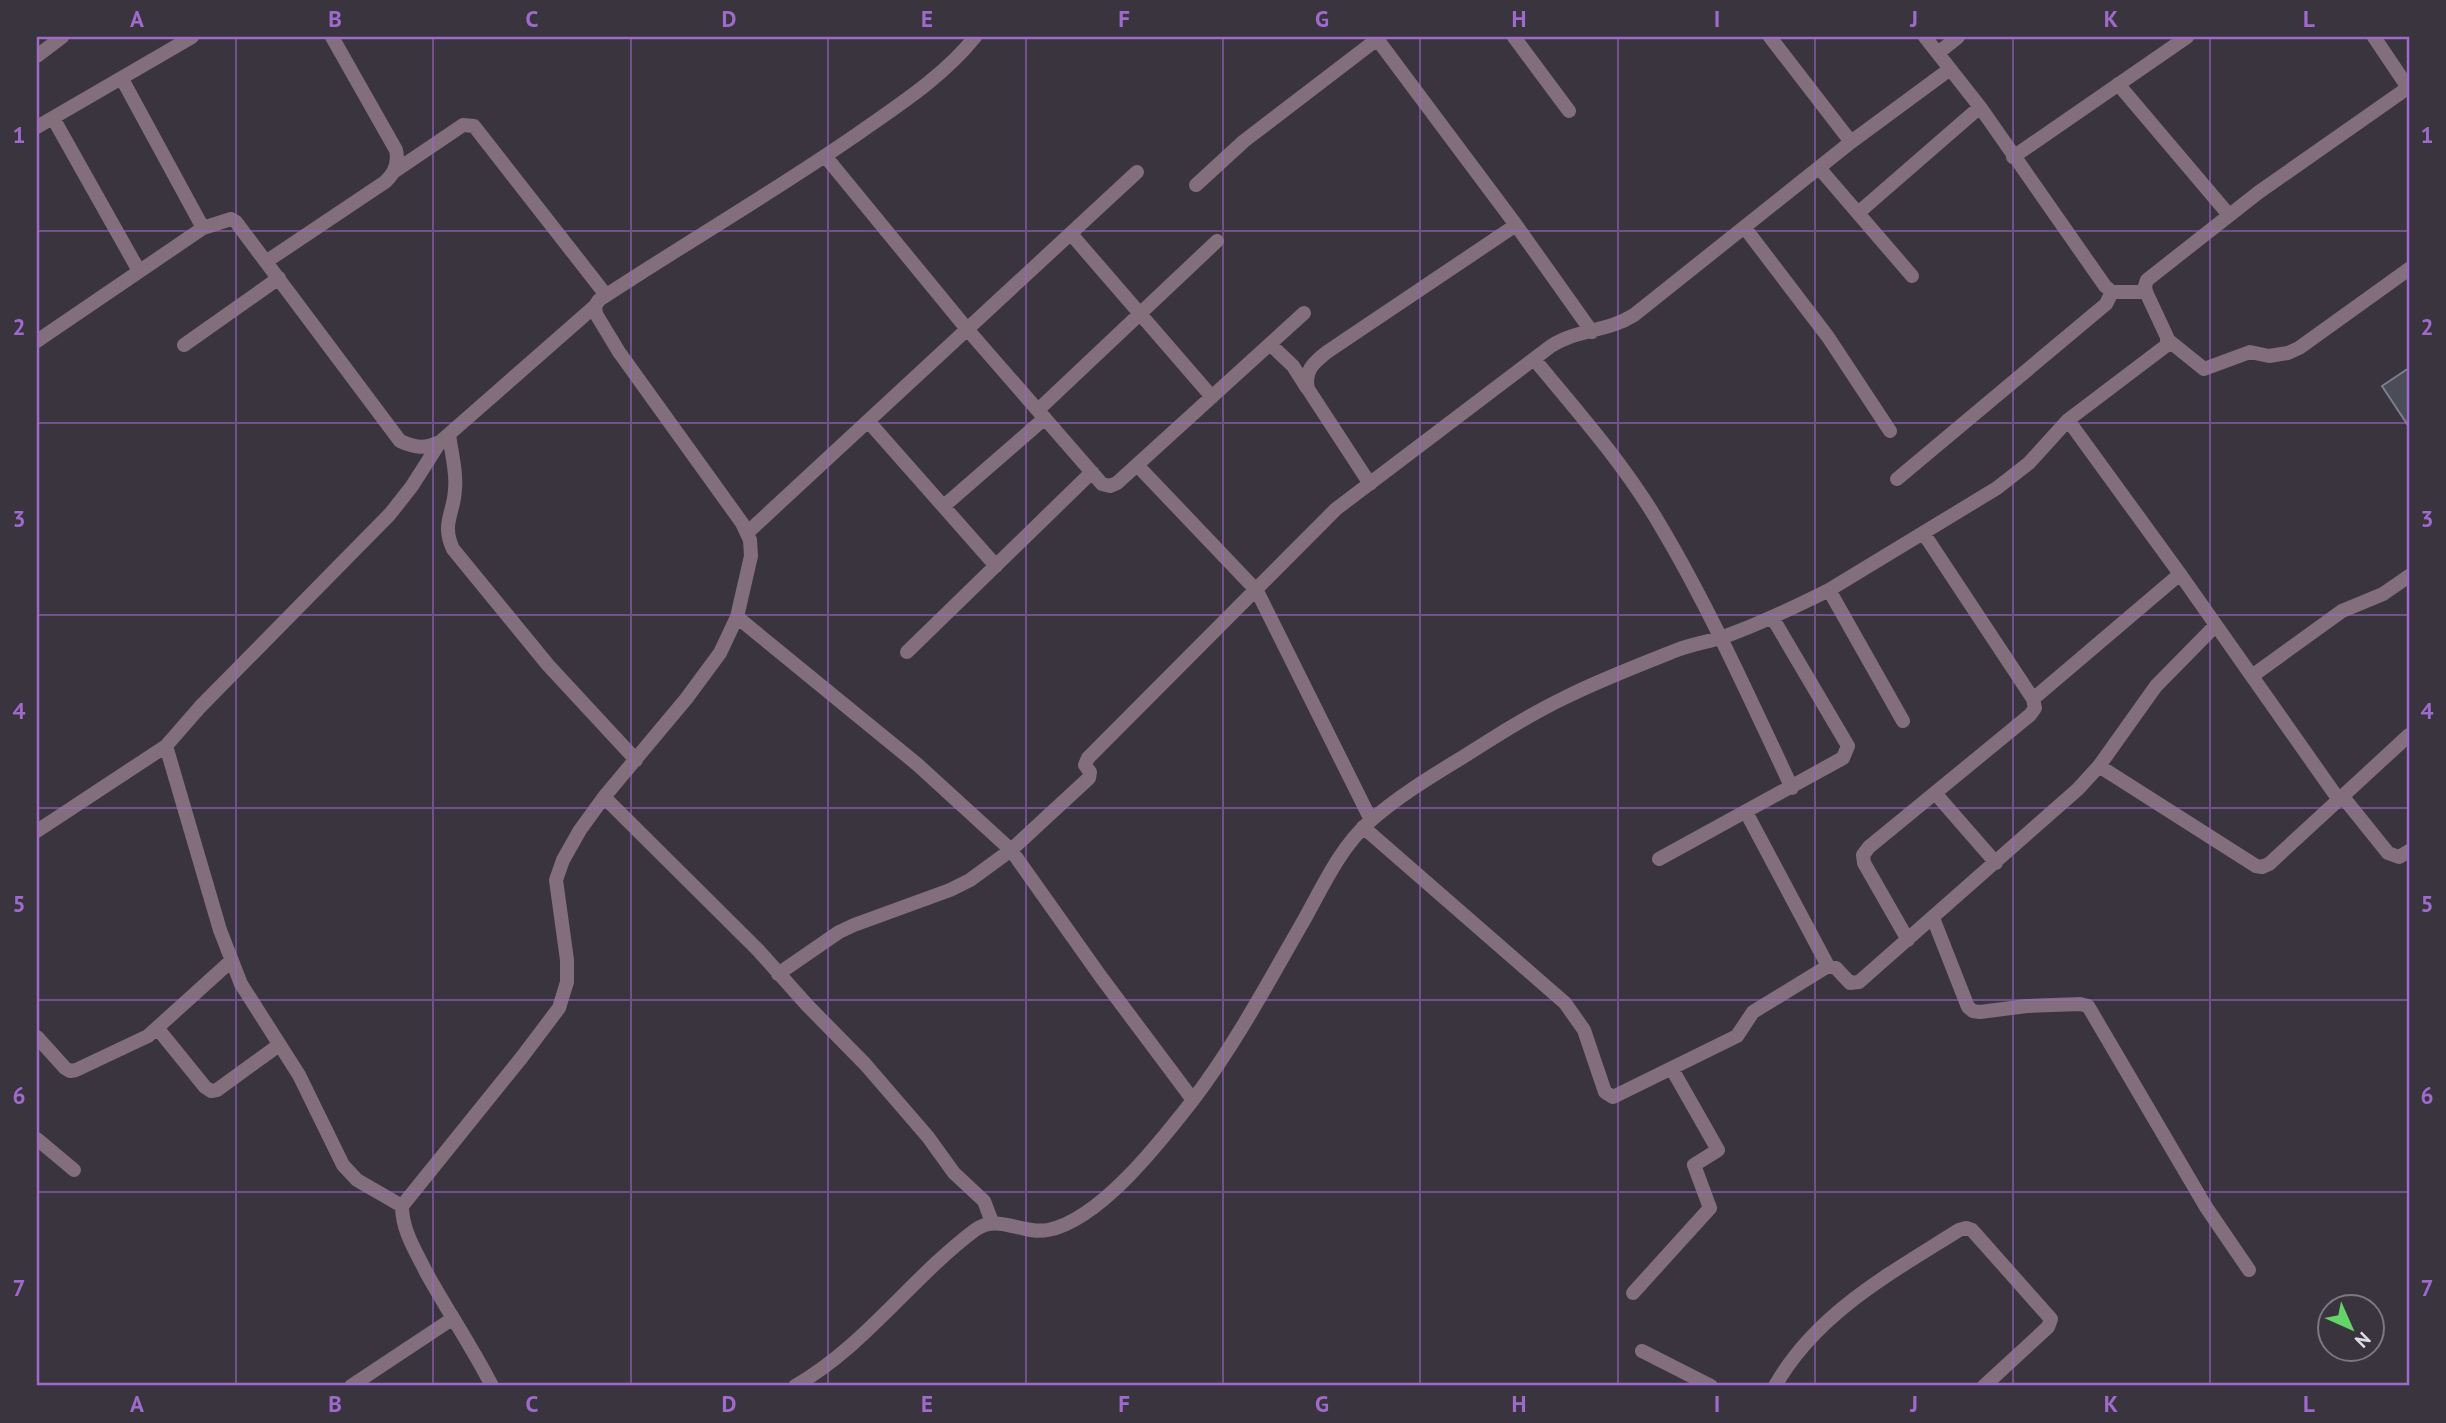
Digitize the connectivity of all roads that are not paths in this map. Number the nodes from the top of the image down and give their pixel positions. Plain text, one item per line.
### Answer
1 (62, 37) edge
2 (192, 37) edge
3 (331, 37) edge
4 (975, 37) edge
5 (1514, 37) edge
6 (1770, 37) edge
7 (1925, 37) edge
8 (1958, 37) edge
9 (2187, 37) edge
10 (2374, 37) edge
11 (1378, 38) edge
12 (1938, 52) junction
13 (37, 56) edge
14 (1950, 69) junction
15 (122, 79) junction
16 (2118, 84) junction
17 (2409, 88) edge
18 (1980, 107) junction
19 (1569, 111) dead end
20 (53, 118) junction
21 (37, 127) edge
22 (1851, 142) junction
23 (825, 156) junction
24 (2013, 157) junction
25 (1820, 169) junction
26 (395, 171) junction
27 (1137, 172) dead end
28 (1196, 185) dead end
29 (1858, 213) junction
30 (2229, 215) junction
31 (1516, 225) junction
32 (203, 228) junction
33 (1745, 228) junction
34 (1071, 234) junction
35 (1217, 241) dead end
36 (267, 261) junction
37 (2409, 270) edge
38 (139, 271) junction
39 (1912, 276) dead end
40 (279, 278) junction
41 (2112, 292) junction
42 (2146, 292) junction
43 (606, 295) junction
44 (595, 306) junction
45 (1304, 313) dead end
46 (1141, 314) junction
47 (968, 329) junction
48 (1591, 332) junction
49 (2168, 340) junction
50 (37, 341) edge
51 (1270, 344) junction
52 (184, 345) dead end
53 (1534, 359) junction
54 (1308, 389) junction
55 (1212, 397) junction
56 (1041, 414) junction
57 (2068, 420) junction
58 (868, 421) junction
59 (1890, 431) dead end
60 (444, 438) junction
61 (1137, 465) junction
62 (1092, 472) junction
63 (1897, 480) dead end
64 (1370, 484) junction
65 (944, 505) junction
66 (747, 533) junction
67 (1924, 534) junction
68 (996, 566) junction
69 (2180, 574) junction
70 (2409, 576) edge
71 (1829, 590) junction
72 (1257, 591) junction
73 (737, 617) junction
74 (1772, 617) junction
75 (2216, 625) junction
76 (1721, 638) junction
77 (907, 652) dead end
78 (2252, 676) junction
79 (2033, 699) junction
80 (1903, 721) dead end
81 (2409, 735) edge
82 (166, 746) junction
83 (636, 760) junction
84 (2099, 766) junction
85 (1792, 788) junction
86 (1935, 793) junction
87 (604, 797) junction
88 (2341, 799) junction
89 (1746, 812) junction
90 (1367, 824) junction
91 (37, 831) edge
92 (1011, 850) junction
93 (2409, 851) edge
94 (1659, 859) dead end
95 (1996, 863) junction
96 (1933, 918) junction
97 (1908, 940) junction
98 (231, 961) junction
99 (1828, 966) junction
100 (778, 974) junction
101 (158, 1029) junction
102 (37, 1037) edge
103 (279, 1045) junction
104 (1672, 1069) junction
105 (1193, 1100) junction
106 (37, 1139) edge
107 (74, 1170) dead end
108 (401, 1206) junction
109 (992, 1222) junction
110 (2249, 1270) dead end
111 (1633, 1293) dead end
112 (452, 1319) junction
113 (1642, 1351) dead end
114 (351, 1386) edge
115 (492, 1386) edge
116 (795, 1386) edge
117 (1711, 1386) edge
118 (1775, 1386) edge
119 (1984, 1386) edge

1 - 13 street
2 - 15 street
3 - 26 street
4 - 23 street
5 - 19 street
6 - 22 street
7 - 12 street
8 - 12 street
9 - 16 street
10 - 17 street
11 - 28 street
11 - 31 street
12 - 14 street
14 - 18 street
14 - 22 street
15 - 20 street
15 - 32 street
16 - 24 street
16 - 30 street
17 - 30 street
18 - 24 street
18 - 29 street
20 - 21 street
20 - 38 street
22 - 25 street
23 - 43 street
23 - 47 street
24 - 41 street
25 - 29 street
25 - 33 street
26 - 36 street
26 - 43 street
27 - 34 street
29 - 39 street
30 - 42 street
31 - 48 street
31 - 54 street
32 - 36 street
32 - 38 street
33 - 48 street
33 - 59 street
34 - 46 street
34 - 47 street
35 - 46 street
36 - 40 street
37 - 49 street
38 - 50 street
40 - 52 street
40 - 60 street
41 - 42 street
41 - 63 street
42 - 49 street
43 - 44 street
44 - 60 street
44 - 66 street
45 - 51 street
46 - 55 street
46 - 56 street
47 - 56 street
47 - 58 street
48 - 53 street
49 - 57 street
51 - 54 street
51 - 55 street
53 - 64 street
53 - 76 street
54 - 64 street
55 - 61 street
56 - 62 street
56 - 65 street
57 - 67 street
57 - 69 street
58 - 65 street
58 - 66 street
60 - 82 street
60 - 83 street
61 - 62 street
61 - 72 street
62 - 68 street
64 - 72 street
65 - 68 street
66 - 73 street
67 - 71 street
67 - 79 street
68 - 77 street
69 - 75 street
69 - 79 street
70 - 78 street
71 - 74 street
71 - 80 street
72 - 90 street
72 - 92 street
73 - 83 street
73 - 92 street
74 - 76 street
74 - 85 street
75 - 78 street
75 - 84 street
76 - 85 street
76 - 90 street
78 - 88 street
79 - 86 street
81 - 88 street
82 - 91 street
82 - 98 street
83 - 87 street
84 - 88 street
84 - 95 street
85 - 89 street
86 - 95 street
86 - 97 street
87 - 100 street
87 - 108 street
88 - 93 street
89 - 94 street
89 - 99 street
90 - 104 street
90 - 105 street
92 - 100 street
92 - 105 street
95 - 96 street
96 - 97 street
96 - 110 street
97 - 99 street
98 - 101 street
98 - 103 street
99 - 104 street
100 - 109 street
101 - 102 street
101 - 103 street
103 - 108 street
104 - 111 street
105 - 109 street
106 - 107 street
108 - 112 street
109 - 116 street
112 - 114 street
112 - 115 street
113 - 117 street
118 - 119 street

